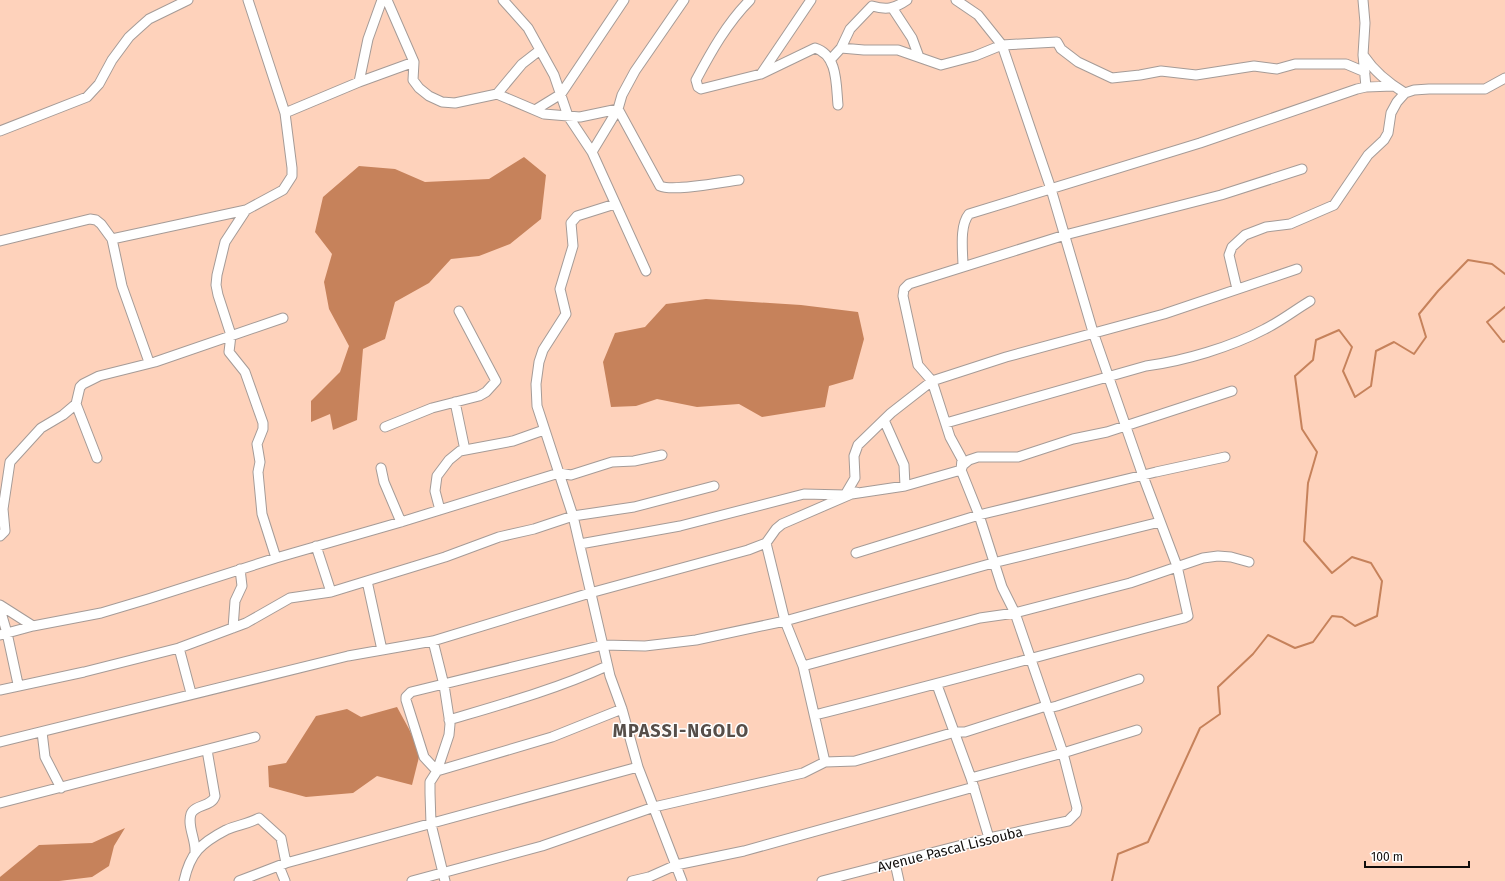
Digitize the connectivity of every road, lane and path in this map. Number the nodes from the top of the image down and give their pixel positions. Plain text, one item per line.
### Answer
1 (188, 0) edge
2 (248, 0) edge
3 (382, 0) edge
4 (387, 0) edge
5 (503, 0) edge
6 (624, 0) edge
7 (684, 0) edge
8 (750, 0) edge
9 (811, 0) edge
10 (906, 0) edge
11 (956, 0) edge
12 (1363, 0) edge
13 (873, 3) edge
14 (894, 8) junction
15 (1002, 45) junction
16 (841, 48) junction
17 (540, 50) junction
18 (1363, 55) junction
19 (919, 57) junction
20 (831, 59) junction
21 (414, 62) junction
22 (1346, 64) junction
23 (1365, 72) junction
24 (761, 74) junction
25 (1505, 78) edge
26 (359, 82) junction
27 (1393, 86) junction
28 (1366, 87) junction
29 (497, 94) junction
30 (561, 94) junction
31 (1405, 94) junction
32 (1397, 102) junction
33 (838, 105) dead end
34 (618, 109) junction
35 (535, 110) junction
36 (285, 113) junction
37 (568, 116) junction
38 (0, 131) edge
39 (592, 152) junction
40 (1302, 169) dead end
41 (739, 180) dead end
42 (1051, 189) junction
43 (615, 204) junction
44 (246, 210) junction
45 (1065, 235) junction
46 (112, 239) junction
47 (0, 241) edge
48 (963, 267) junction
49 (1296, 270) dead end
50 (646, 271) dead end
51 (1236, 289) junction
52 (1310, 301) dead end
53 (459, 311) dead end
54 (284, 318) dead end
55 (1093, 332) junction
56 (231, 335) junction
57 (149, 362) junction
58 (1109, 377) junction
59 (932, 381) junction
60 (1232, 391) dead end
61 (456, 402) junction
62 (76, 404) junction
63 (884, 420) junction
64 (946, 423) junction
65 (1125, 425) junction
66 (385, 427) dead end
67 (544, 430) junction
68 (465, 450) junction
69 (662, 456) dead end
70 (1225, 457) dead end
71 (97, 458) dead end
72 (381, 468) dead end
73 (961, 470) junction
74 (558, 472) junction
75 (1143, 476) junction
76 (714, 486) dead end
77 (905, 486) junction
78 (856, 492) junction
79 (845, 494) junction
80 (440, 510) junction
81 (979, 515) junction
82 (573, 516) junction
83 (401, 522) junction
84 (1160, 522) junction
85 (0, 536) edge
86 (766, 543) junction
87 (580, 544) junction
88 (316, 546) junction
89 (856, 554) dead end
90 (276, 558) junction
91 (1249, 562) dead end
92 (993, 563) junction
93 (1177, 566) junction
94 (240, 569) junction
95 (367, 581) junction
96 (331, 592) junction
97 (590, 592) junction
98 (0, 605) edge
99 (0, 610) edge
100 (1014, 612) junction
101 (785, 621) junction
102 (34, 626) junction
103 (232, 628) junction
104 (4, 634) edge
105 (433, 640) junction
106 (603, 645) junction
107 (179, 648) junction
108 (382, 650) junction
109 (1030, 658) junction
110 (607, 666) junction
111 (803, 666) junction
112 (1139, 679) dead end
113 (18, 684) junction
114 (444, 685) junction
115 (937, 685) junction
116 (0, 690) edge
117 (191, 694) junction
118 (1046, 706) junction
119 (622, 709) junction
120 (815, 715) junction
121 (449, 720) junction
122 (1137, 730) dead end
123 (42, 732) junction
124 (955, 732) junction
125 (255, 737) dead end
126 (0, 742) edge
127 (206, 750) junction
128 (1063, 753) junction
129 (825, 762) junction
130 (638, 767) junction
131 (437, 771) junction
132 (972, 782) junction
133 (61, 788) junction
134 (0, 803) edge
135 (654, 807) junction
136 (431, 824) junction
137 (989, 838) junction
138 (195, 852) junction
139 (895, 863) junction
140 (282, 864) junction
141 (676, 865) junction
142 (444, 877) edge
143 (184, 881) edge
144 (239, 881) edge
145 (285, 881) edge
146 (412, 881) edge
147 (632, 881) edge
148 (682, 881) edge
149 (822, 881) edge
150 (899, 881) edge

1 - 38 street
2 - 36 street
3 - 26 street
4 - 21 street
5 - 17 street
6 - 30 street
7 - 34 street
8 - 24 street
9 - 24 street
10 - 14 street
11 - 15 street
12 - 18 street
13 - 14 street
13 - 16 street
14 - 19 street
15 - 19 street
15 - 22 street
15 - 42 street
16 - 19 street
16 - 20 street
17 - 29 street
17 - 30 street
18 - 22 street
18 - 23 street
18 - 27 street
20 - 24 street
20 - 33 street
21 - 26 street
21 - 29 street
22 - 23 street
23 - 28 street
25 - 31 street
26 - 36 street
27 - 28 street
27 - 31 street
27 - 32 street
28 - 42 street
29 - 35 street
30 - 35 street
30 - 37 street
31 - 32 street
32 - 51 street
34 - 37 street
34 - 39 street
34 - 41 street
35 - 37 street
36 - 44 street
37 - 39 street
39 - 43 street
40 - 45 street
42 - 45 street
42 - 48 street
43 - 50 street
43 - 67 street
44 - 46 street
44 - 56 street
45 - 48 street
45 - 55 street
46 - 47 street
46 - 57 street
48 - 59 street
49 - 51 street
51 - 55 street
52 - 58 street
53 - 61 street
54 - 56 street
55 - 58 street
55 - 59 street
56 - 57 street
56 - 90 street
57 - 62 street
58 - 64 street
58 - 65 street
59 - 63 street
59 - 64 street
60 - 65 street
61 - 66 street
61 - 68 street
62 - 71 street
62 - 85 street
63 - 77 street
63 - 79 street
64 - 73 street
65 - 73 street
65 - 75 street
67 - 68 street
67 - 74 street
68 - 80 street
69 - 74 street
70 - 75 street
72 - 83 street
73 - 77 street
73 - 81 street
74 - 80 street
74 - 82 street
75 - 81 street
75 - 84 street
76 - 82 street
77 - 78 street
78 - 79 street
78 - 86 street
79 - 87 street
80 - 83 street
81 - 89 street
81 - 92 street
82 - 87 street
82 - 95 street
83 - 88 street
84 - 92 street
84 - 93 street
86 - 97 street
86 - 101 street
87 - 97 street
88 - 90 street
88 - 96 street
90 - 94 street
91 - 93 street
92 - 100 street
92 - 101 street
93 - 100 street
93 - 109 street
94 - 102 street
94 - 103 street
95 - 96 street
95 - 108 street
96 - 103 street
97 - 105 street
97 - 106 street
98 - 102 street
99 - 104 street
100 - 109 street
100 - 111 street
101 - 106 street
101 - 111 street
102 - 104 street
103 - 107 street
104 - 113 street
105 - 108 street
105 - 114 street
106 - 110 street
106 - 114 street
107 - 113 street
107 - 117 street
108 - 117 street
109 - 115 street
109 - 118 street
110 - 119 street
110 - 121 street
111 - 120 street
112 - 118 street
113 - 116 street
114 - 121 street
114 - 131 street
115 - 120 street
115 - 124 street
117 - 123 street
118 - 124 street
118 - 128 street
119 - 130 street
119 - 131 street
120 - 129 street
121 - 131 street
122 - 128 street
123 - 126 street
123 - 133 street
124 - 129 street
124 - 132 street
125 - 127 street
127 - 133 street
127 - 138 street
128 - 132 street
128 - 137 street, Avenue Pascal Lissouba
129 - 135 street
130 - 135 street
130 - 136 street
131 - 136 street
132 - 137 street
132 - 141 street
133 - 134 street
135 - 141 street
135 - 142 street
136 - 140 street
136 - 142 street
137 - 139 street, Avenue Pascal Lissouba
138 - 140 street
138 - 143 street
139 - 149 street, Avenue Pascal Lissouba
139 - 150 street
140 - 144 street
140 - 145 street
141 - 147 street
141 - 148 street
142 - 146 street

